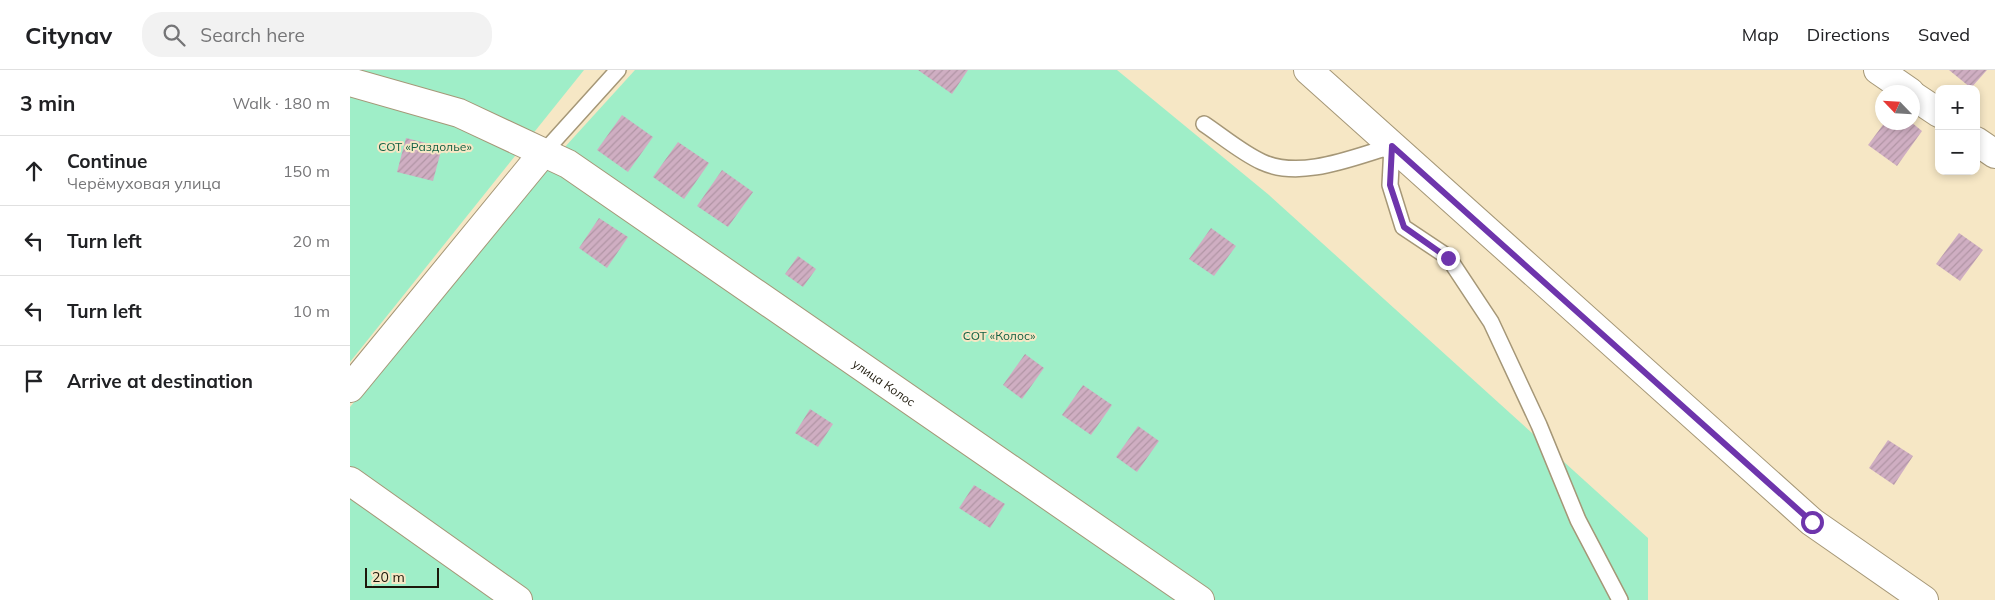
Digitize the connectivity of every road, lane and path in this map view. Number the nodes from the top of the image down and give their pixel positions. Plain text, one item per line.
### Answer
1 (618, 70) edge
2 (1308, 70) edge
3 (1878, 70) edge
4 (350, 82) edge
5 (1899, 85) edge
6 (1920, 100) edge
7 (1935, 111) edge
8 (1204, 124) dead end
9 (1980, 143) edge
10 (1392, 146) junction
11 (543, 153) junction
12 (1995, 154) edge
13 (350, 388) edge
14 (350, 482) edge
15 (518, 600) edge
16 (1200, 600) edge
17 (1620, 600) edge
18 (1924, 600) edge

1 - 11 lane
2 - 10 street
3 - 5 street
4 - 11 street, улица Колос
6 - 7 street
8 - 10 lane
9 - 12 street
10 - 17 lane
10 - 18 street
11 - 13 street
11 - 16 street, улица Колос
14 - 15 street

